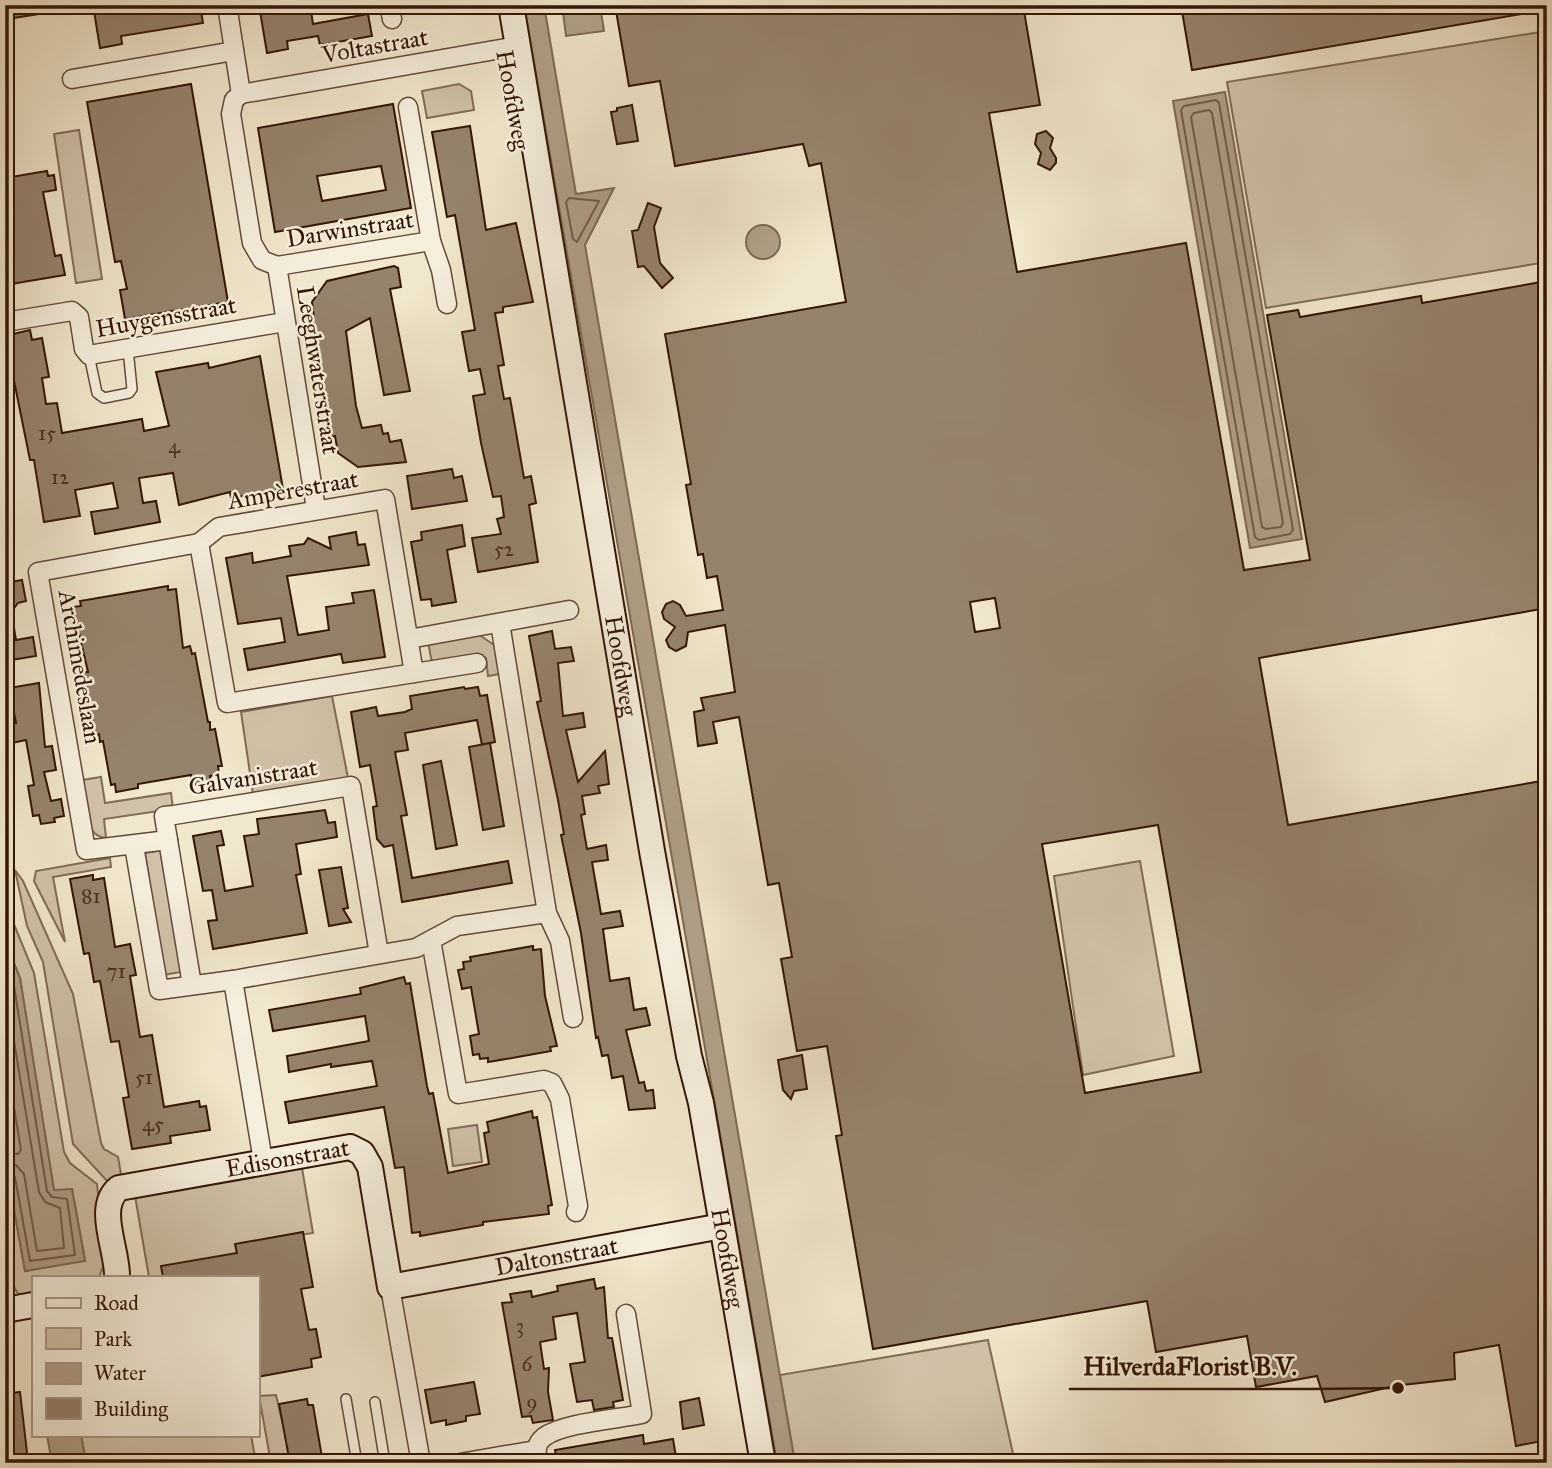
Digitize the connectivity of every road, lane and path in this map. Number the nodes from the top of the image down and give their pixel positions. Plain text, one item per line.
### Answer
1 (227, 5) edge
2 (497, 5) edge
3 (511, 5) edge
4 (511, 47) junction
5 (234, 51) junction
6 (72, 79) dead end
7 (241, 94) junction
8 (408, 107) dead end
9 (430, 241) junction
10 (277, 266) junction
11 (447, 304) dead end
12 (5, 322) edge
13 (285, 322) junction
14 (128, 349) junction
15 (89, 355) junction
16 (316, 509) junction
17 (199, 542) junction
18 (569, 610) dead end
19 (500, 623) junction
20 (409, 639) junction
21 (477, 663) dead end
22 (414, 673) junction
23 (167, 839) junction
24 (134, 846) junction
25 (547, 913) junction
26 (431, 940) junction
27 (379, 954) junction
28 (233, 980) junction
29 (192, 985) junction
30 (573, 1018) dead end
31 (263, 1161) junction
32 (576, 1212) dead end
33 (715, 1227) junction
34 (117, 1276) edge
35 (390, 1287) junction
36 (32, 1306) edge
37 (5, 1310) edge
38 (626, 1314) dead end
39 (346, 1399) dead end
40 (375, 1402) dead end
41 (537, 1457) edge
42 (356, 1463) edge
43 (385, 1463) edge
44 (421, 1463) edge
45 (460, 1463) edge
46 (748, 1463) edge
47 (763, 1463) edge

1 - 5 street, Leeghwaterstraat
2 - 4 main road, Hoofdweg
3 - 4 main road, Hoofdweg
4 - 7 street, Voltastraat
4 - 33 main road, Hoofdweg
5 - 6 street
5 - 7 street, Leeghwaterstraat
7 - 10 street, Leeghwaterstraat
8 - 9 street, Darwinstraat
9 - 10 street, Darwinstraat
9 - 11 street, Darwinstraat
10 - 13 street, Leeghwaterstraat
12 - 15 street, Huygensstraat
13 - 14 street, Huygensstraat
13 - 16 street, Leeghwaterstraat
14 - 15 street, Huygensstraat
14 - 15 lane
16 - 17 street, Ampèrestraat
16 - 20 street, Ampèrestraat
17 - 22 street
17 - 24 street, Archimedeslaan
18 - 19 street
19 - 20 street
19 - 25 street
20 - 22 street, Ampèrestraat
21 - 22 street
23 - 24 street, Archimedeslaan
23 - 27 street, Galvanistraat
23 - 29 street
24 - 29 street
25 - 26 street
25 - 30 street
26 - 27 street
26 - 32 street
27 - 28 street
28 - 29 street
28 - 31 street
31 - 34 main road, Edisonstraat
31 - 35 main road, Edisonstraat
33 - 35 main road, Daltonstraat
33 - 46 main road, Hoofdweg
33 - 47 main road, Hoofdweg
35 - 44 street, Edisonstraat
36 - 37 main road
38 - 41 street
39 - 42 lane
40 - 43 lane
41 - 45 street

